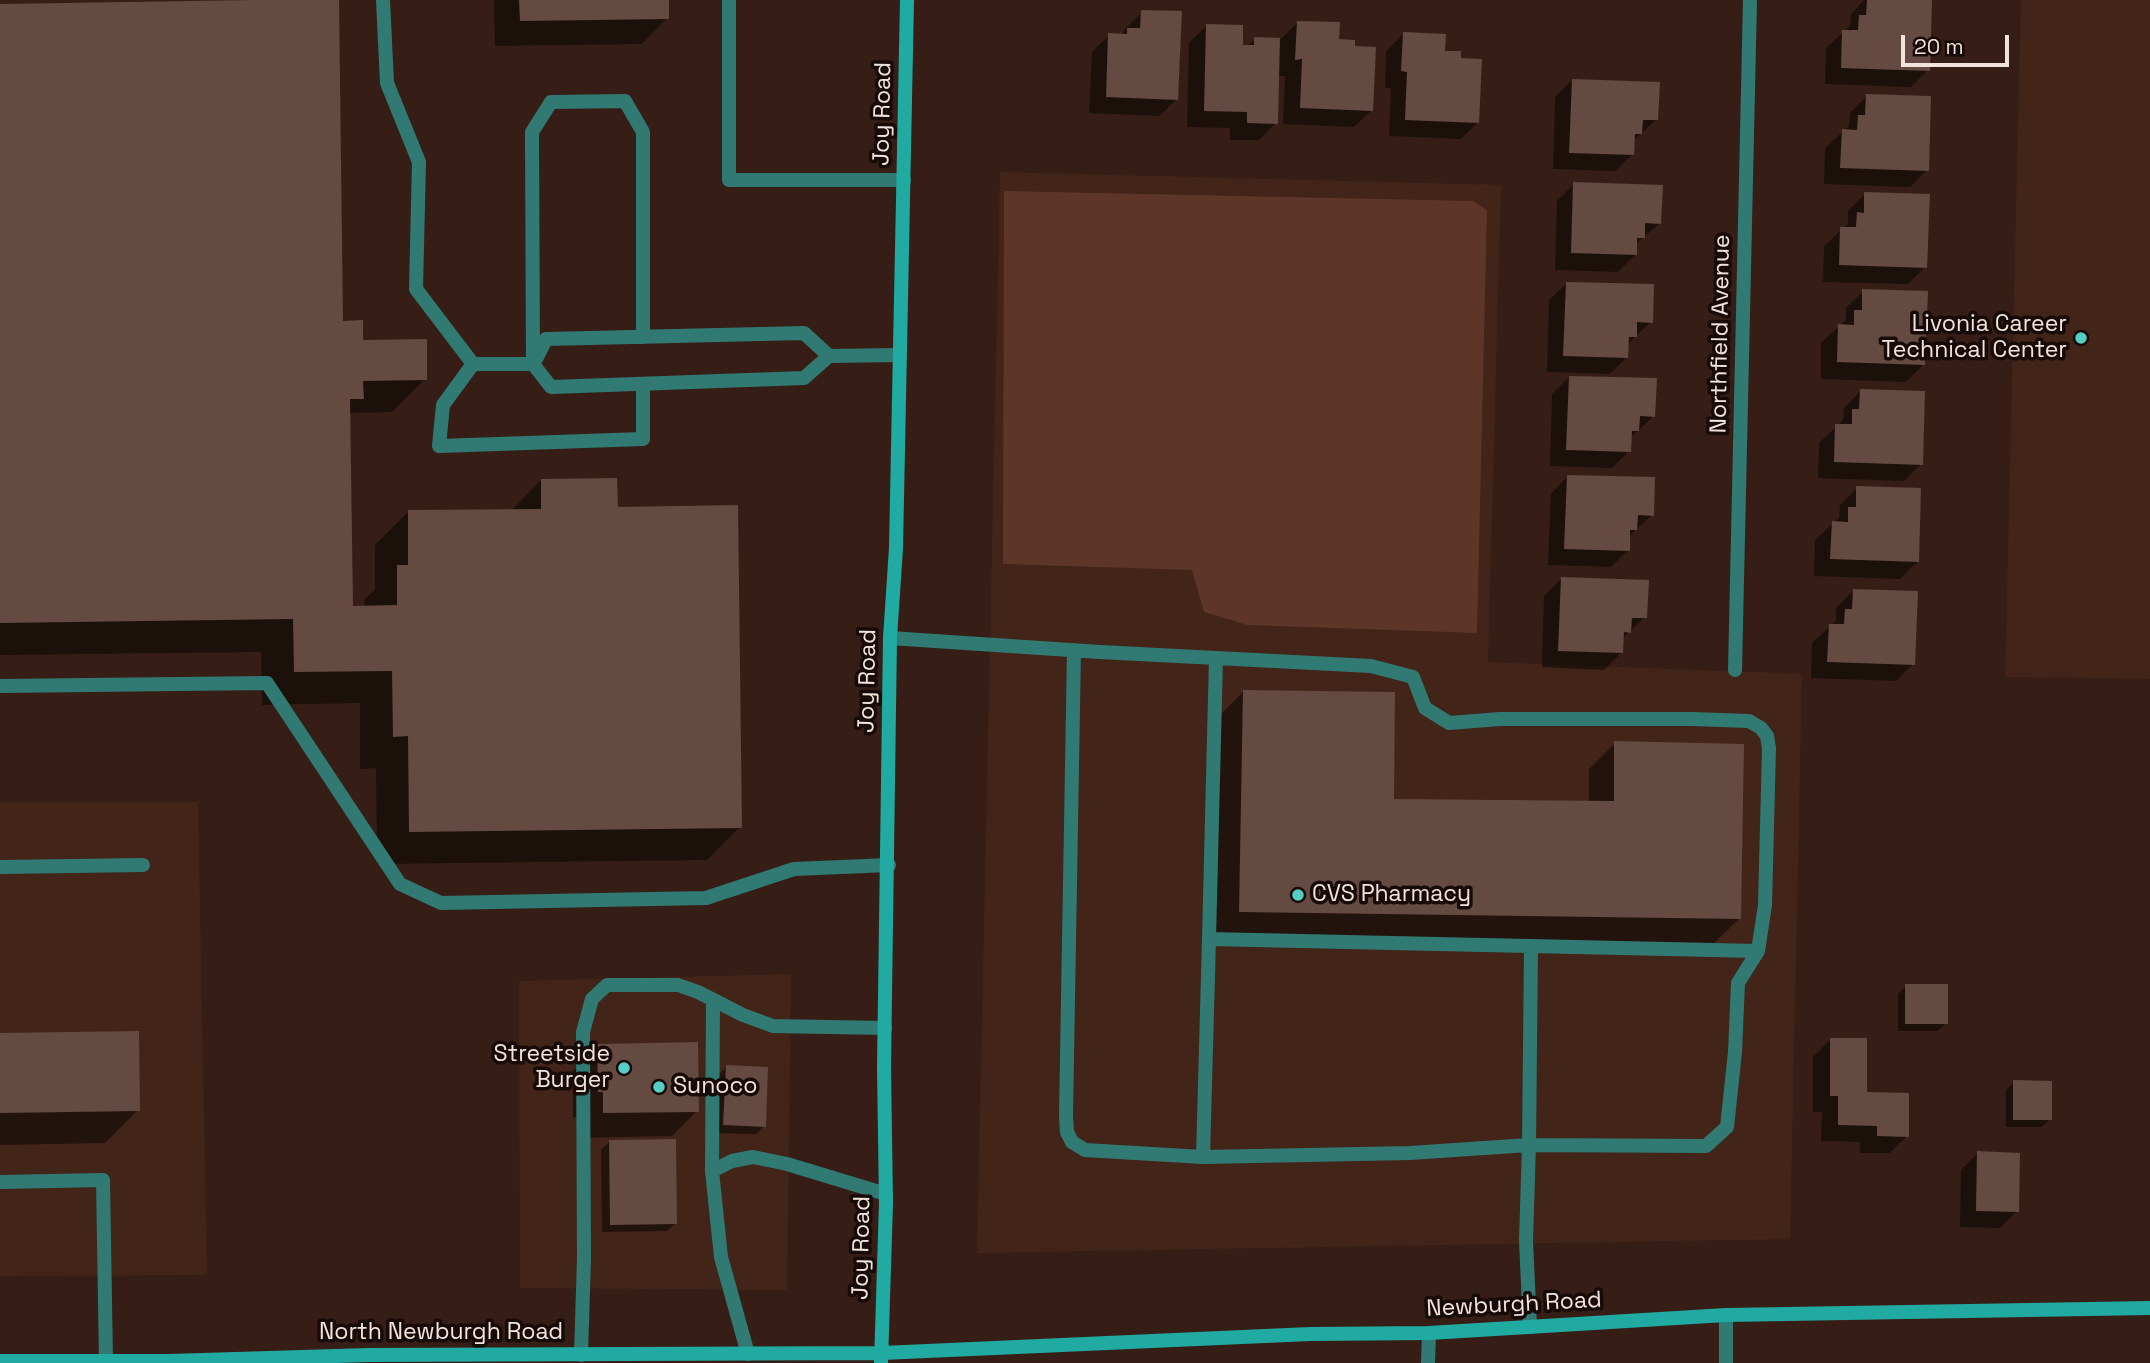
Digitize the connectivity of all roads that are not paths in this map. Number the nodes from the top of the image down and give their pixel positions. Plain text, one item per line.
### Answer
1 (383, 0) edge
2 (729, 0) edge
3 (907, 0) edge
4 (1750, 0) edge
5 (904, 180) junction
6 (643, 337) junction
7 (899, 355) junction
8 (829, 356) junction
9 (474, 364) junction
10 (533, 364) junction
11 (643, 384) junction
12 (890, 638) junction
13 (1074, 650) junction
14 (1216, 658) junction
15 (1735, 670) dead end
16 (0, 686) edge
17 (143, 865) dead end
18 (889, 865) junction
19 (0, 867) edge
20 (1209, 939) junction
21 (1531, 946) junction
22 (1758, 951) junction
23 (713, 1000) junction
24 (885, 1028) junction
25 (1529, 1145) junction
26 (1203, 1157) junction
27 (712, 1171) junction
28 (0, 1182) edge
29 (886, 1194) junction
30 (2150, 1308) edge
31 (1726, 1315) junction
32 (1530, 1327) junction
33 (1429, 1333) junction
34 (580, 1354) junction
35 (748, 1354) junction
36 (882, 1358) edge
37 (537, 1359) edge
38 (0, 1361) edge
39 (106, 1361) edge
40 (127, 1362) edge
41 (1428, 1363) edge
42 (1726, 1363) edge

1 - 9 street
2 - 5 street
3 - 5 main road, Joy Road
4 - 15 street, Northfield Avenue
5 - 7 main road, Joy Road
6 - 8 street
6 - 10 street
6 - 10 street
7 - 8 street
7 - 12 main road, Joy Road
8 - 11 street
9 - 10 street
9 - 11 street
10 - 11 street
12 - 13 street
12 - 18 main road, Joy Road
13 - 14 street
13 - 26 street
14 - 20 street
14 - 22 street
16 - 18 street
17 - 19 street
18 - 24 main road, Joy Road
20 - 21 street
20 - 26 street
21 - 22 street
21 - 25 street
22 - 25 street
23 - 24 street
23 - 27 street
23 - 34 street
24 - 29 main road, Joy Road
25 - 26 street
25 - 32 street
27 - 29 street
27 - 35 street
28 - 39 street
29 - 36 main road, Joy Road
30 - 31 main road, Newburgh Road
31 - 32 main road, Newburgh Road
31 - 42 street
32 - 33 main road, Newburgh Road
33 - 36 main road, Newburgh Road
33 - 41 street
34 - 35 main road, North Newburgh Road
34 - 37 main road, North Newburgh Road
35 - 36 main road, North Newburgh Road
37 - 40 main road, North Newburgh Road
38 - 39 main road, North Newburgh Road
39 - 40 main road, North Newburgh Road

